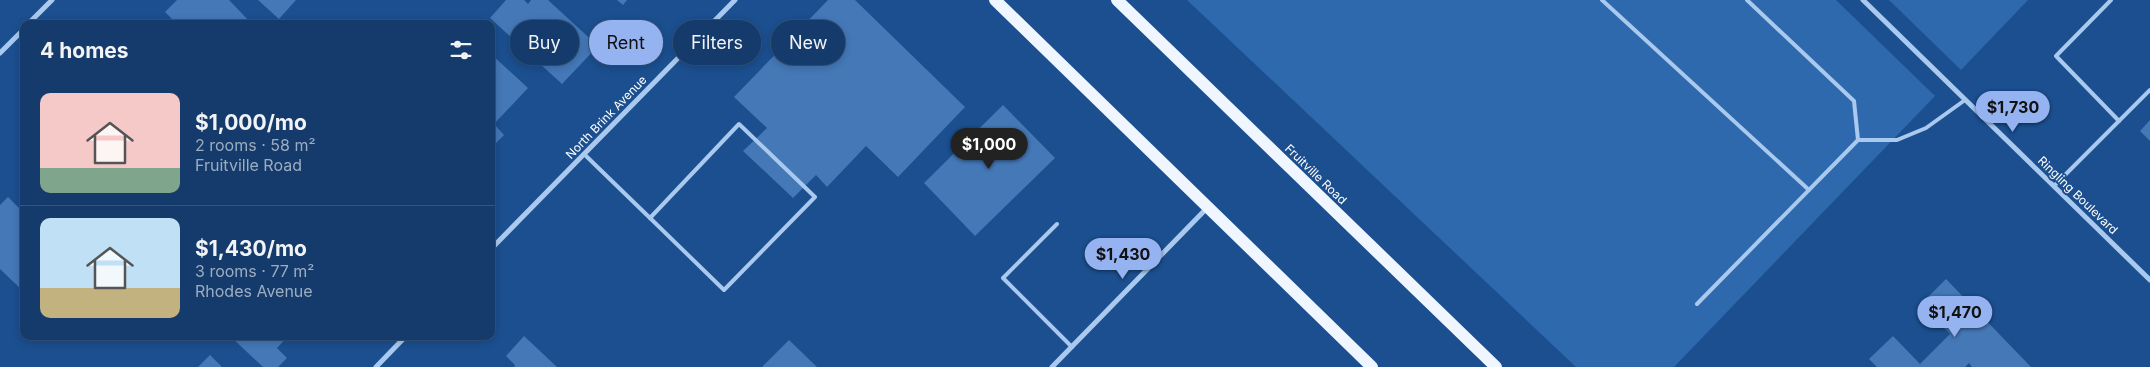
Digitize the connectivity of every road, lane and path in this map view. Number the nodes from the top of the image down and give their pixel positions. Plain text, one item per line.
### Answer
1 (52, 0) edge
2 (735, 0) edge
3 (995, 0) edge
4 (1117, 0) edge
5 (1602, 0) edge
6 (1747, 0) edge
7 (1863, 0) edge
8 (2111, 0) edge
9 (32, 20) edge
10 (20, 33) edge
11 (0, 53) edge
12 (2150, 90) edge
13 (1966, 100) junction
14 (2119, 121) junction
15 (1858, 140) junction
16 (584, 154) junction
17 (2054, 186) junction
18 (1809, 190) junction
19 (1208, 207) junction
20 (650, 218) junction
21 (1057, 224) dead end
22 (495, 245) edge
23 (2150, 280) edge
24 (1697, 304) dead end
25 (402, 340) edge
26 (1072, 347) junction
27 (376, 367) edge
28 (1052, 367) edge
29 (1372, 367) edge
30 (1496, 367) edge

1 - 9 street
2 - 16 street, North Brink Avenue
3 - 19 main road
4 - 30 main road, Fruitville Road
5 - 18 lane
6 - 15 lane
7 - 13 street, Ringling Boulevard
8 - 14 lane
10 - 11 street
12 - 14 lane
13 - 15 lane
13 - 17 street, Ringling Boulevard
14 - 17 lane
15 - 18 lane
16 - 20 lane
16 - 22 street, North Brink Avenue
17 - 23 street, Ringling Boulevard
18 - 24 lane
19 - 26 street
19 - 29 main road
20 - 20 lane
21 - 26 lane
25 - 27 street
26 - 28 street

